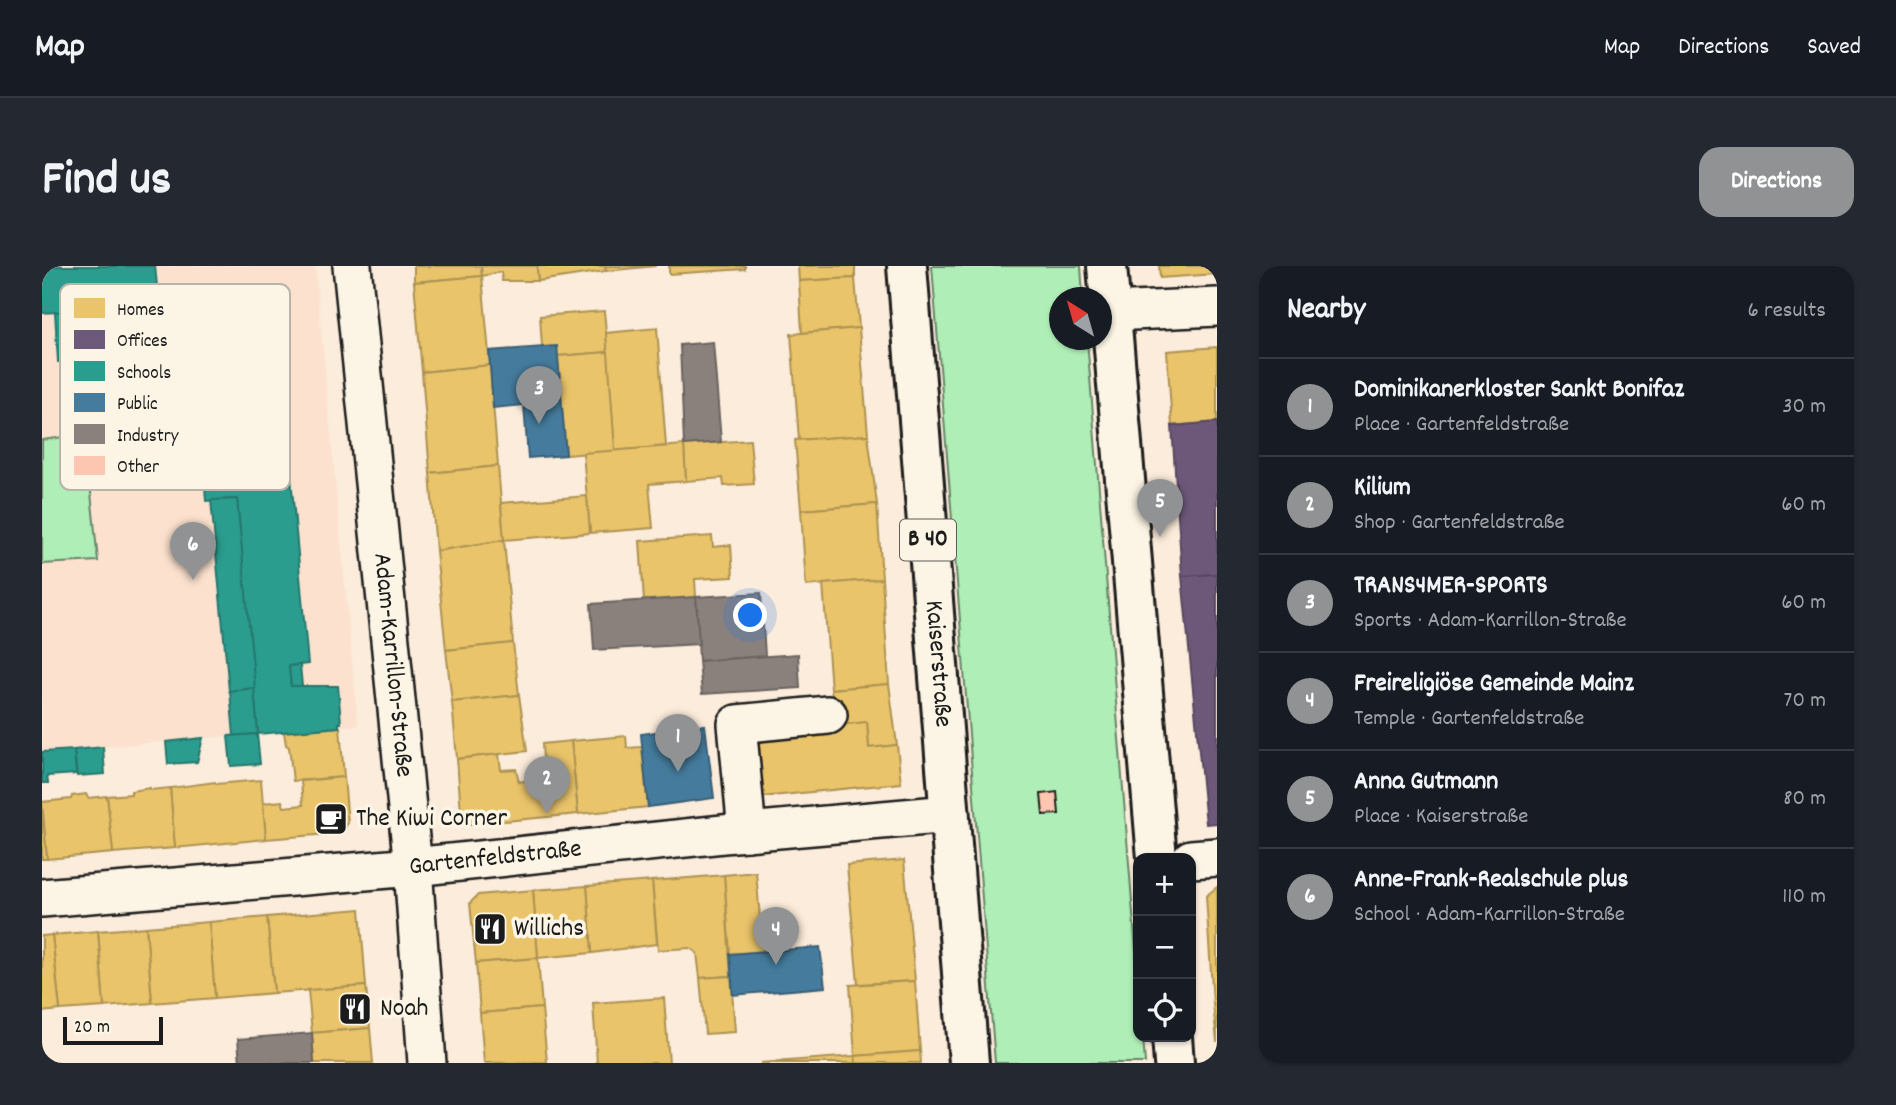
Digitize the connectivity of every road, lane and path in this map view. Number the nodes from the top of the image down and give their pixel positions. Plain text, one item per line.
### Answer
1 (352, 266) edge
2 (907, 266) edge
3 (1107, 266) edge
4 (1109, 287) edge
5 (1217, 307) edge
6 (1112, 312) edge
7 (1112, 324) edge
8 (744, 704) dead end
9 (828, 715) dead end
10 (950, 814) junction
11 (735, 833) junction
12 (1157, 853) edge
13 (1217, 857) edge
14 (1196, 859) edge
15 (413, 867) junction
16 (42, 898) edge
17 (1172, 1042) edge
18 (427, 1063) edge
19 (969, 1063) edge
20 (1174, 1063) edge

1 - 15 street, Adam-Karrillon-Straße
2 - 10 main road, Kaiserstraße / B 40
3 - 4 main road
5 - 6 street
7 - 12 main road
8 - 11 street
9 - 11 street
10 - 11 street, Gartenfeldstraße
10 - 19 main road, Kaiserstraße / B 40
11 - 15 street, Gartenfeldstraße
13 - 14 street
15 - 16 street, Gartenfeldstraße
15 - 18 street, Adam-Karrillon-Straße
17 - 20 main road

